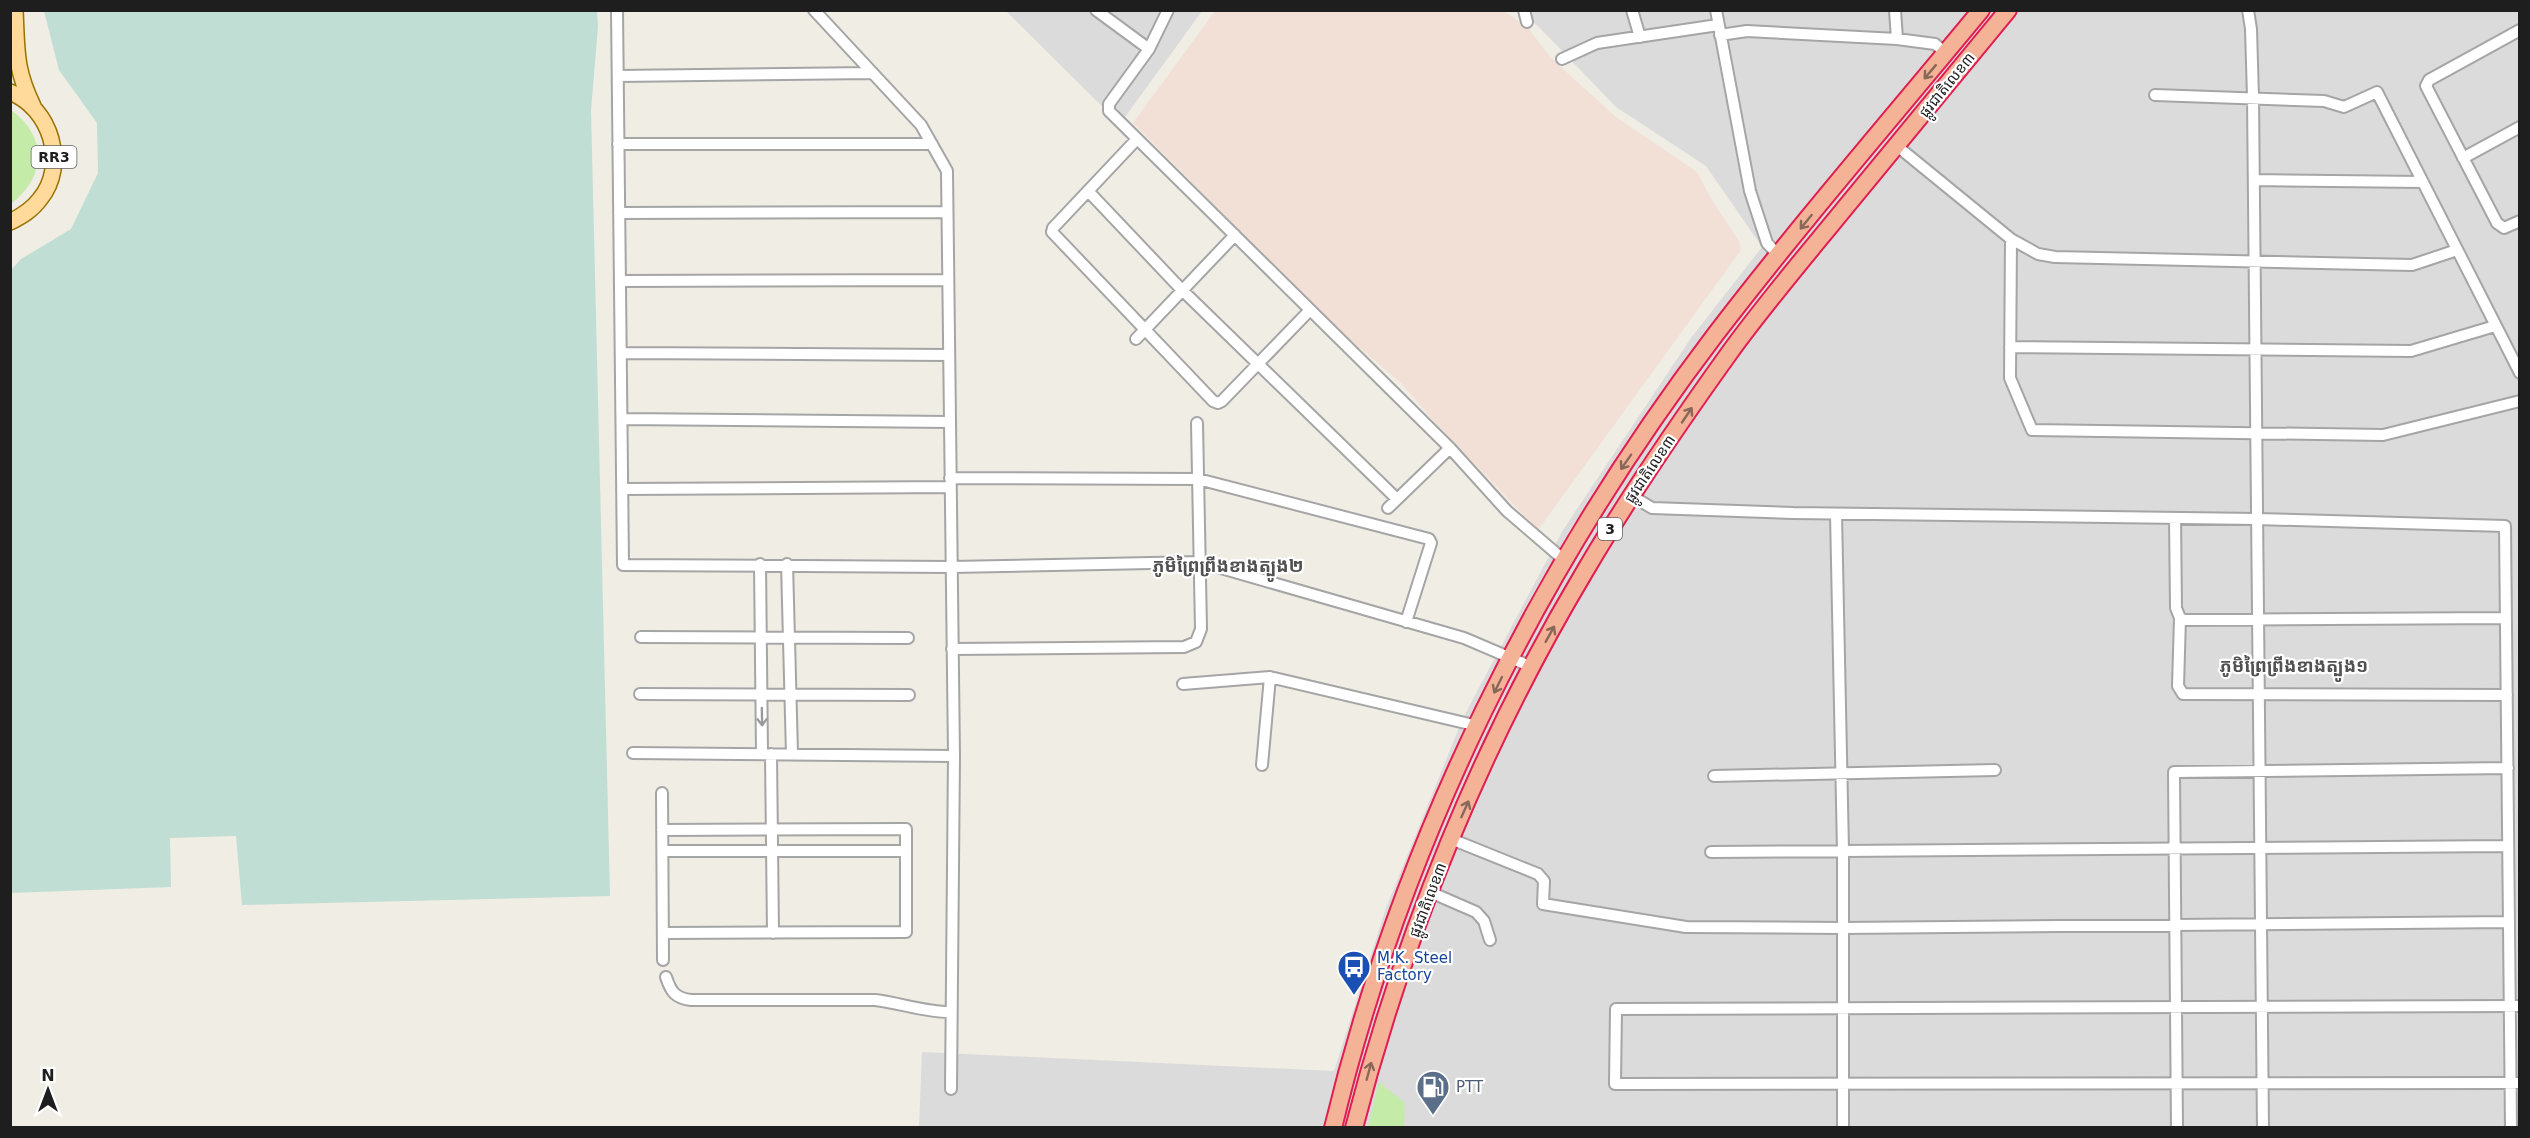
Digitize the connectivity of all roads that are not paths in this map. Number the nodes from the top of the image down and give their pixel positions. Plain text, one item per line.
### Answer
1 (15, 10) edge
2 (617, 10) edge
3 (814, 10) edge
4 (1096, 10) edge
5 (1168, 10) edge
6 (1632, 10) edge
7 (1716, 10) edge
8 (1895, 10) edge
9 (1981, 10) edge
10 (2008, 10) edge
11 (2248, 10) edge
12 (1719, 30) junction
13 (2520, 30) edge
14 (1640, 37) junction
15 (1897, 39) junction
16 (1149, 49) junction
17 (1946, 53) junction
18 (1562, 59) dead end
19 (873, 74) junction
20 (618, 76) junction
21 (12, 90) edge
22 (2155, 95) dead end
23 (2253, 98) junction
24 (33, 106) junction
25 (2520, 127) edge
26 (1137, 140) junction
27 (618, 144) junction
28 (932, 144) junction
29 (1897, 146) junction
30 (2463, 158) junction
31 (2254, 180) junction
32 (2423, 183) junction
33 (1089, 192) junction
34 (947, 212) junction
35 (619, 213) junction
36 (2520, 221) edge
37 (10, 222) edge
38 (1235, 235) junction
39 (2012, 239) junction
40 (2457, 250) junction
41 (1779, 256) junction
42 (2254, 261) junction
43 (948, 280) junction
44 (620, 282) junction
45 (1181, 289) junction
46 (1310, 310) junction
47 (2496, 326) junction
48 (1144, 327) junction
49 (1136, 339) dead end
50 (2010, 347) junction
51 (2255, 350) junction
52 (621, 353) junction
53 (949, 355) junction
54 (1259, 362) junction
55 (2520, 373) edge
56 (2520, 401) edge
57 (622, 419) junction
58 (950, 422) junction
59 (1197, 423) dead end
60 (2256, 434) junction
61 (1450, 448) junction
62 (1198, 479) junction
63 (950, 482) junction
64 (622, 489) junction
65 (1632, 496) junction
66 (1397, 499) junction
67 (1388, 508) dead end
68 (1836, 514) junction
69 (2175, 518) junction
70 (2257, 519) junction
71 (1564, 560) junction
72 (1200, 562) junction
73 (760, 564) junction
74 (788, 564) junction
75 (951, 567) junction
76 (2180, 618) junction
77 (2506, 618) junction
78 (2258, 620) junction
79 (1406, 622) junction
80 (641, 637) dead end
81 (761, 638) junction
82 (789, 638) junction
83 (908, 638) dead end
84 (952, 649) junction
85 (1511, 658) junction
86 (1532, 667) junction
87 (1270, 677) junction
88 (1183, 684) dead end
89 (2259, 693) junction
90 (640, 694) dead end
91 (762, 694) junction
92 (790, 694) junction
93 (909, 695) dead end
94 (2507, 695) junction
95 (1478, 726) junction
96 (633, 753) dead end
97 (767, 754) junction
98 (792, 754) junction
99 (954, 756) junction
100 (1262, 765) dead end
101 (2508, 768) junction
102 (1995, 770) dead end
103 (2259, 770) junction
104 (1842, 773) junction
105 (1714, 776) dead end
106 (662, 794) dead end
107 (662, 830) junction
108 (772, 830) junction
109 (1451, 839) junction
110 (2260, 846) junction
111 (2508, 846) junction
112 (2175, 848) junction
113 (663, 851) junction
114 (772, 851) junction
115 (906, 851) junction
116 (1843, 851) junction
117 (1711, 852) dead end
118 (1430, 892) junction
119 (2509, 922) junction
120 (2261, 923) junction
121 (2175, 924) junction
122 (1843, 928) junction
123 (663, 933) junction
124 (773, 933) junction
125 (1490, 940) dead end
126 (663, 960) dead end
127 (666, 977) dead end
128 (2176, 1005) junction
129 (2262, 1005) junction
130 (2515, 1006) edge
131 (1843, 1008) junction
132 (950, 1012) junction
133 (2177, 1083) junction
134 (2262, 1083) junction
135 (2515, 1083) edge
136 (1844, 1084) junction
137 (951, 1089) dead end
138 (1333, 1128) edge
139 (1354, 1128) edge
140 (1843, 1128) edge
141 (2177, 1128) edge
142 (2263, 1128) edge
143 (2511, 1128) edge

1 - 24 main road
2 - 20 street
3 - 19 street
4 - 16 street
5 - 16 street
6 - 14 street
7 - 12 street
8 - 15 street
9 - 17 highway, ផ្លូវជាតិលេខ៣ / 3
10 - 29 highway, ផ្លូវជាតិលេខ៣ / 3
11 - 23 street
12 - 14 street
12 - 15 street
12 - 41 street
13 - 30 street
14 - 18 street
15 - 17 street
16 - 26 street
17 -> 41 highway, ផ្លូវជាតិលេខ៣ / 3
19 - 20 street
19 - 28 street
20 - 27 street
21 - 24 main road, RR3
22 - 23 street
23 - 31 street
23 - 32 street
24 - 37 main road, RR3
25 - 30 street
26 - 33 street
26 - 38 street
27 - 28 street
27 - 35 street
28 - 34 street
29 - 39 street
65 -> 29 highway, ផ្លូវជាតិលេខ៣ / 3
30 - 36 street
31 - 32 street
31 - 42 street
32 - 40 street
33 - 45 street
33 - 48 street
34 - 35 street
34 - 43 street
35 - 44 street
38 - 45 street
38 - 46 street
39 - 42 street
39 - 50 street
40 - 42 street
40 - 47 street
41 -> 71 highway, ផ្លូវជាតិលេខ៣ / 3
42 - 51 street
43 - 44 street
43 - 53 street
44 - 52 street
45 - 48 street
45 - 54 street
46 - 54 street
46 - 61 street
47 - 51 street
47 - 55 street
48 - 49 street
48 - 54 street
50 - 51 street
50 - 60 street
51 - 60 street
52 - 53 street
52 - 57 street
53 - 58 street
54 - 66 street
56 - 60 street
57 - 58 street
57 - 64 street
58 - 63 street
59 - 62 street
60 - 70 street
61 - 66 street
61 - 71 street
62 - 63 street
62 - 72 street
62 - 79 street
63 - 64 street
63 - 75 street
64 - 73 street
65 - 68 street
86 -> 65 highway, ផ្លូវជាតិលេខ៣ / 3
66 - 67 street
68 - 69 street
68 - 104 street
69 - 70 street
69 - 76 street
70 - 77 street
70 - 78 street
71 - 85 highway, ផ្លូវជាតិលេខ៣ / 3
72 - 75 street
72 - 79 street
72 - 84 street
73 - 74 street
73 - 81 street
74 - 75 street
74 - 82 street
75 - 84 street
76 - 78 street
76 - 89 street
77 - 78 street
77 - 94 street
78 - 89 street
79 - 85 street
80 - 81 street
81 - 82 street
81 - 91 street
82 - 83 street
82 - 92 street
84 - 99 street
85 - 86 street
85 -> 95 highway, ផ្លូវជាតិលេខ៣ / 3
109 -> 86 highway, ផ្លូវជាតិលេខ៣ / 3
87 - 88 street
87 - 95 street
87 - 100 street
89 - 94 street
89 - 103 street
90 - 91 street
91 - 92 street
91 -> 97 street
92 - 93 street
92 - 98 street
94 - 101 street
95 - 138 highway, ផ្លូវជាតិលេខ៣ / 3
96 - 97 street
97 - 98 street
97 - 108 street
98 - 99 street
99 - 132 street
101 - 103 street
101 - 111 street
102 - 104 street
103 - 110 street
103 - 112 street
104 - 105 street
104 - 116 street
106 - 107 street
107 - 108 street
107 - 113 street
108 - 114 street
108 - 115 street
109 - 118 highway, ផ្លូវជាតិលេខ៣ / 3
109 - 122 street
110 - 111 street
110 - 112 street
110 - 120 street
111 - 119 street
112 - 116 street
112 - 121 street
113 - 114 street
113 - 123 street
114 - 115 street
114 - 124 street
115 - 124 street
116 - 117 street
116 - 122 street
118 - 125 street
139 -> 118 highway, ផ្លូវជាតិលេខ៣ / 3
119 - 120 street
119 - 130 street
120 - 121 street
120 - 129 street
121 - 122 street
121 - 128 street
122 - 131 street
123 - 124 street
123 - 126 street
127 - 132 street
128 - 129 street
128 - 131 street
128 - 133 street
129 - 130 street
129 - 134 street
130 - 135 street
131 - 136 street
131 - 136 street
132 - 137 street
133 - 134 street
133 - 136 street
133 - 141 street
134 - 135 street
134 - 142 street
135 - 143 street
136 - 140 street

